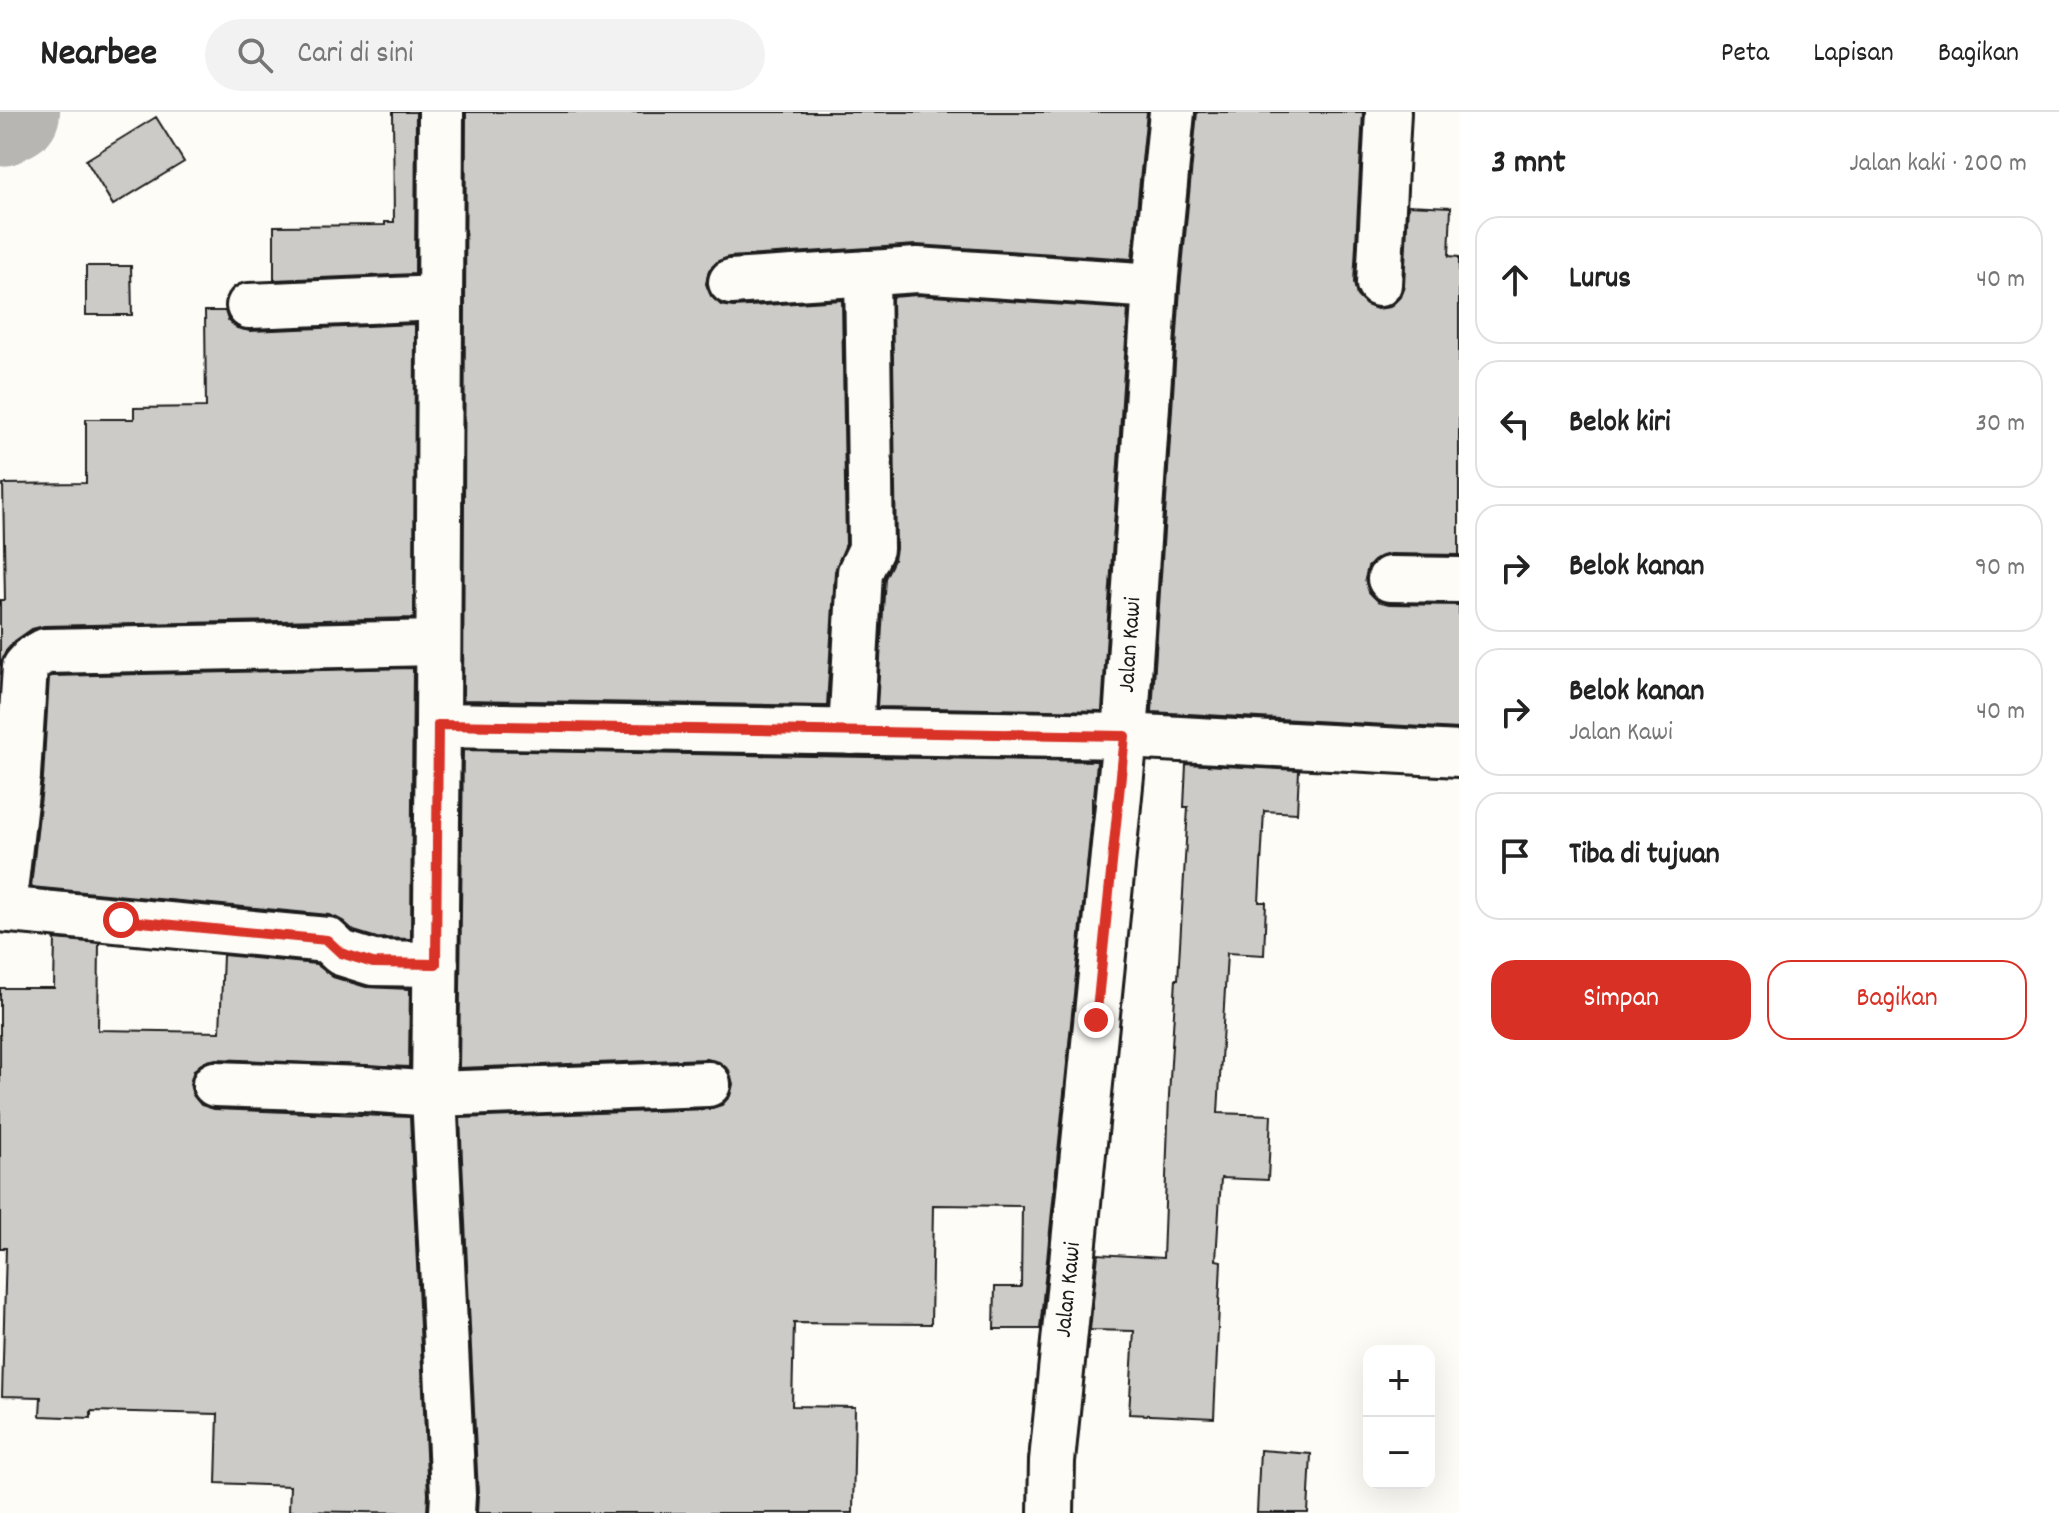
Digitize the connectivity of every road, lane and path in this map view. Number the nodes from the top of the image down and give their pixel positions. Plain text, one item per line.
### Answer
1 (441, 112) edge
2 (1172, 112) edge
3 (1388, 112) edge
4 (867, 273) junction
5 (731, 282) dead end
6 (1379, 284) dead end
7 (1155, 286) junction
8 (440, 298) junction
9 (249, 306) dead end
10 (1390, 579) dead end
11 (1459, 580) edge
12 (438, 643) junction
13 (438, 725) junction
14 (851, 732) junction
15 (1125, 736) junction
16 (1459, 754) edge
17 (9, 774) edge
18 (1, 909) edge
19 (436, 964) junction
20 (215, 1084) dead end
21 (708, 1084) dead end
22 (434, 1094) junction
23 (452, 1513) edge
24 (1051, 1513) edge

1 - 8 street
2 - 7 street, Jalan Kawi
3 - 6 street
4 - 5 street
4 - 7 street
4 - 14 street
7 - 15 street, Jalan Kawi
8 - 9 street
8 - 12 street
10 - 11 street
12 - 13 street
12 - 17 street
13 - 14 street
13 - 19 street
14 - 15 street
15 - 16 street
15 - 24 street, Jalan Kawi
17 - 18 street
18 - 19 street
19 - 22 street
20 - 22 street
21 - 22 street
22 - 23 street

